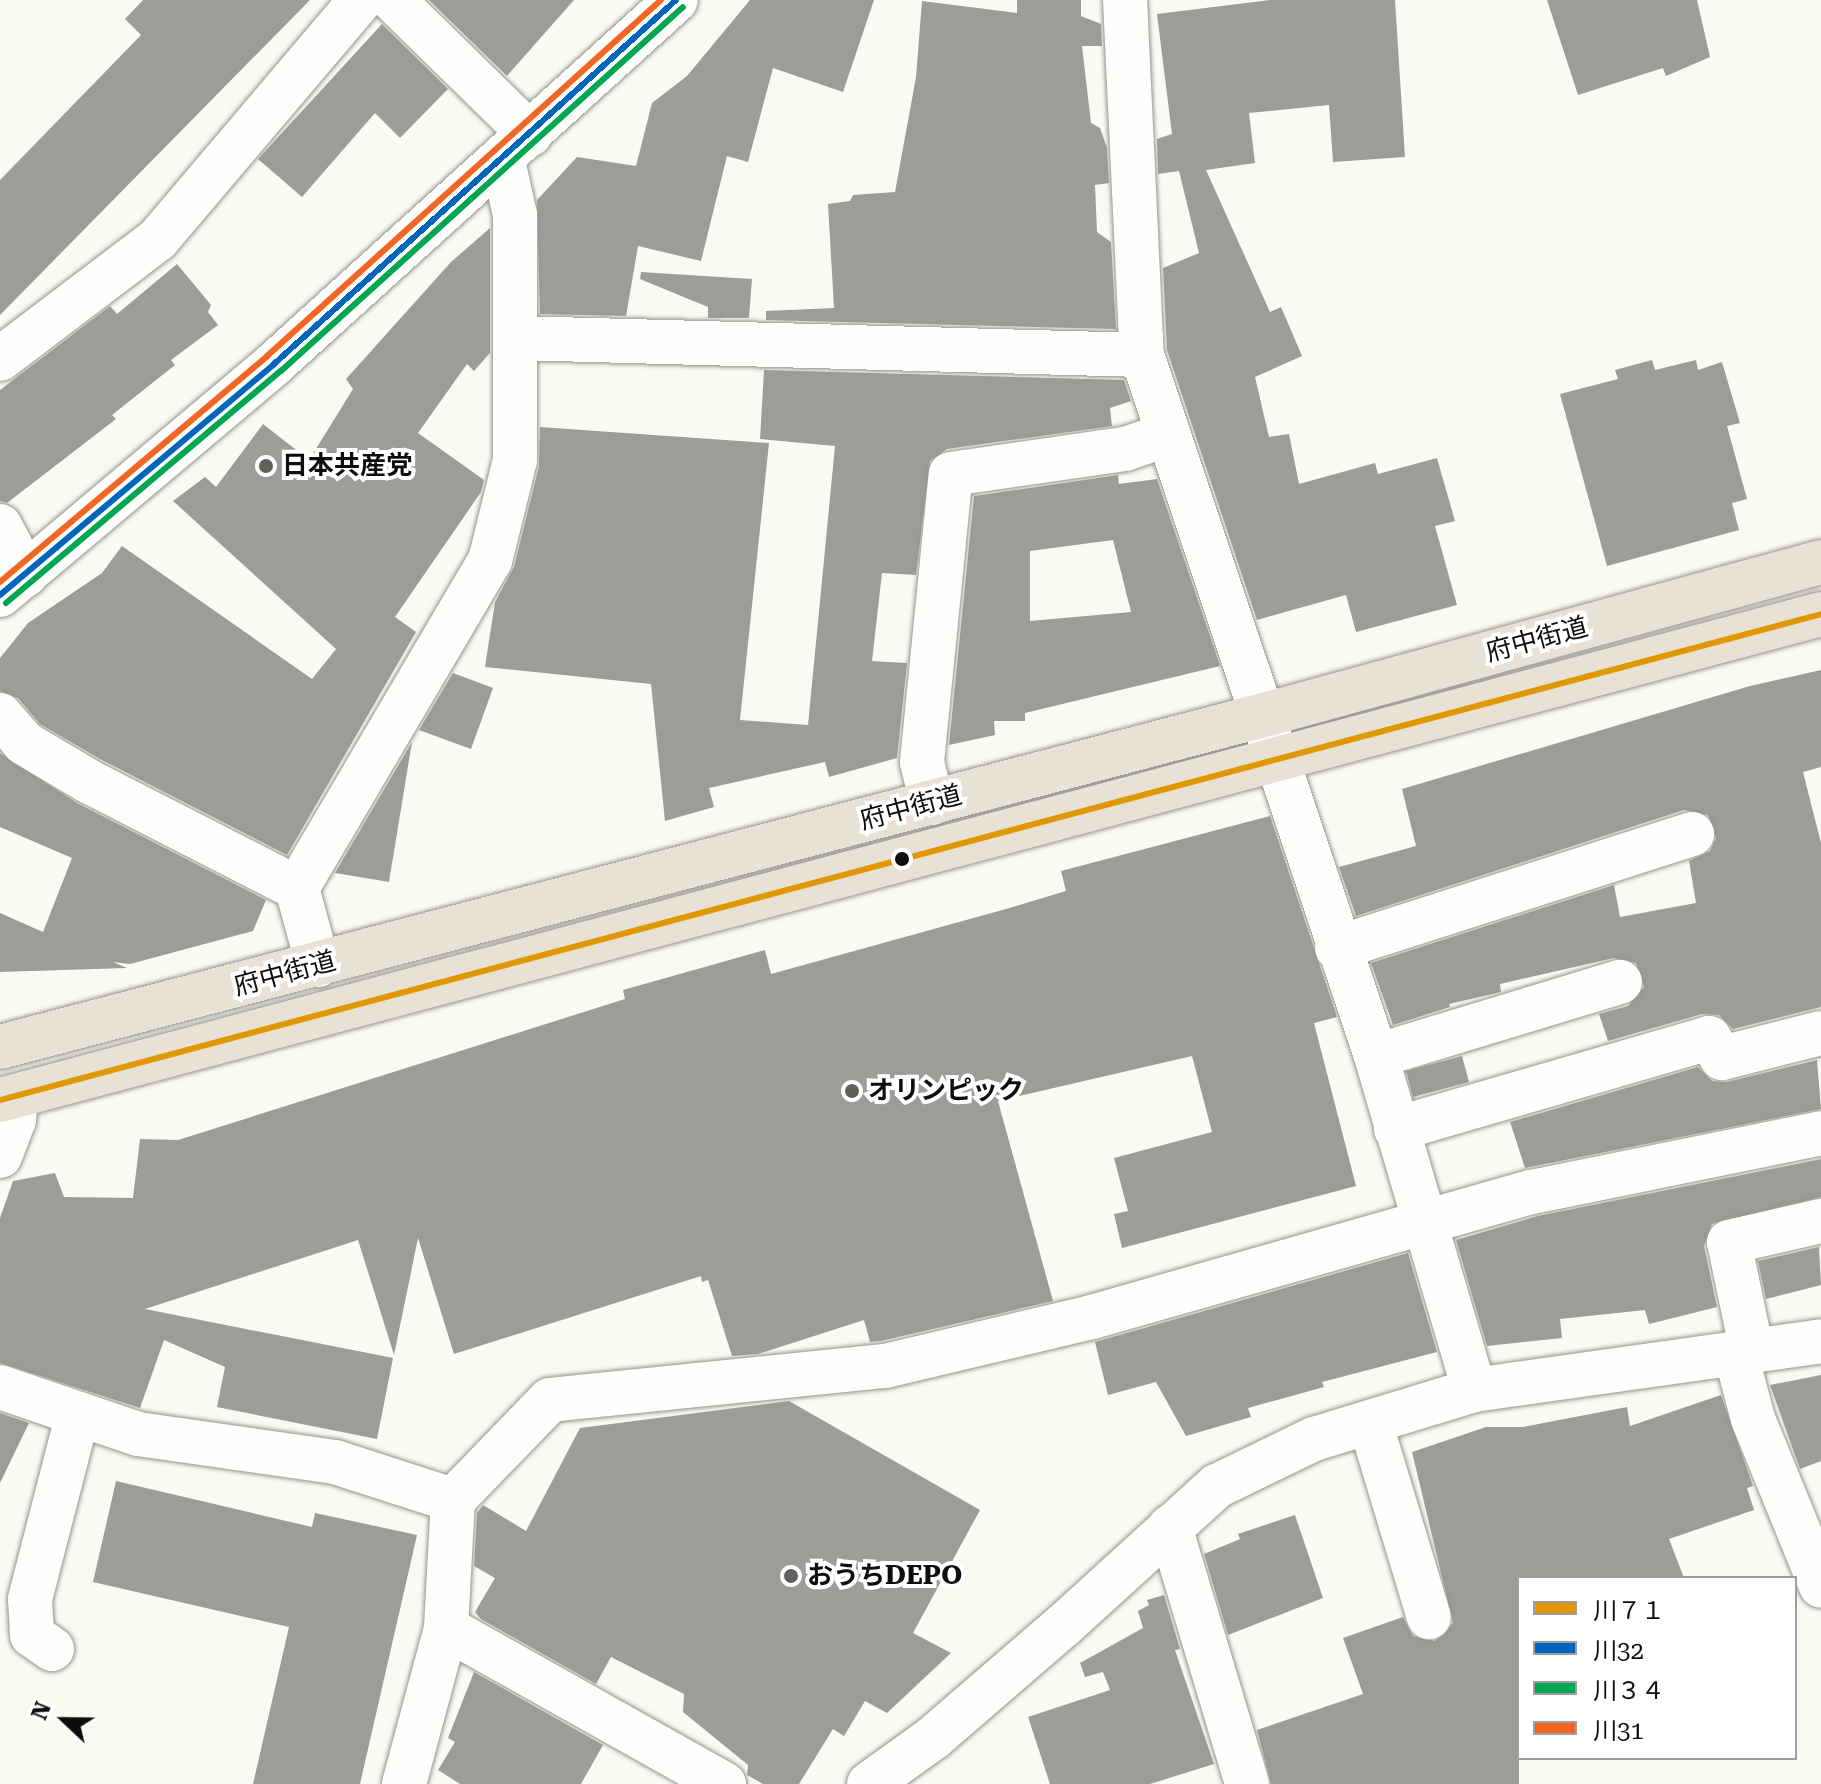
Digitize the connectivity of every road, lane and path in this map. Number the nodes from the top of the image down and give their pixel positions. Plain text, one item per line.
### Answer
1 (361, 0) edge
2 (393, 0) edge
3 (676, 0) edge
4 (1125, 0) edge
5 (516, 147) junction
6 (518, 338) junction
7 (1142, 355) junction
8 (0, 359) edge
9 (1169, 434) junction
10 (0, 526) edge
11 (1821, 562) edge
12 (13, 585) edge
13 (1821, 614) edge
14 (0, 715) edge
15 (1264, 715) junction
16 (1277, 760) junction
17 (932, 803) junction
18 (1692, 834) dead end
19 (297, 888) junction
20 (1337, 948) junction
21 (318, 965) junction
22 (1620, 982) dead end
23 (1821, 1033) edge
24 (0, 1047) edge
25 (1376, 1056) junction
26 (8, 1098) edge
27 (1396, 1129) junction
28 (1821, 1133) edge
29 (0, 1156) edge
30 (1821, 1221) edge
31 (1426, 1224) junction
32 (1821, 1341) edge
33 (1744, 1354) junction
34 (0, 1387) edge
35 (1474, 1390) junction
36 (78, 1414) junction
37 (1370, 1422) junction
38 (453, 1500) junction
39 (1170, 1527) junction
40 (1821, 1586) edge
41 (1429, 1617) dead end
42 (446, 1628) junction
43 (52, 1649) dead end
44 (404, 1784) edge
45 (724, 1784) edge
46 (869, 1784) edge
47 (1247, 1784) edge

1 - 8 street
2 - 5 street
3 - 5 street
4 - 7 street
5 - 6 street
5 - 12 street
6 - 7 street
6 - 19 street
7 - 9 street
9 - 15 street
9 - 17 street
10 - 12 street
11 - 15 highway, 府中街道
13 - 16 highway, 府中街道
14 - 19 street
15 - 16 street
15 - 17 highway, 府中街道
16 - 20 street
16 - 26 highway, 府中街道
17 - 21 highway, 府中街道
18 - 20 street
19 - 21 street
20 - 25 street
21 - 24 highway, 府中街道
22 - 25 street
23 - 27 street
25 - 27 street
26 - 29 street
27 - 31 street
28 - 31 street
30 - 33 street
31 - 35 street
31 - 38 street
32 - 33 street
33 - 35 street
33 - 40 street
34 - 36 street
35 - 37 street
36 - 38 street
36 - 43 street
37 - 39 street
37 - 41 street
38 - 42 street
39 - 46 street
39 - 47 street
42 - 44 street
42 - 45 street

